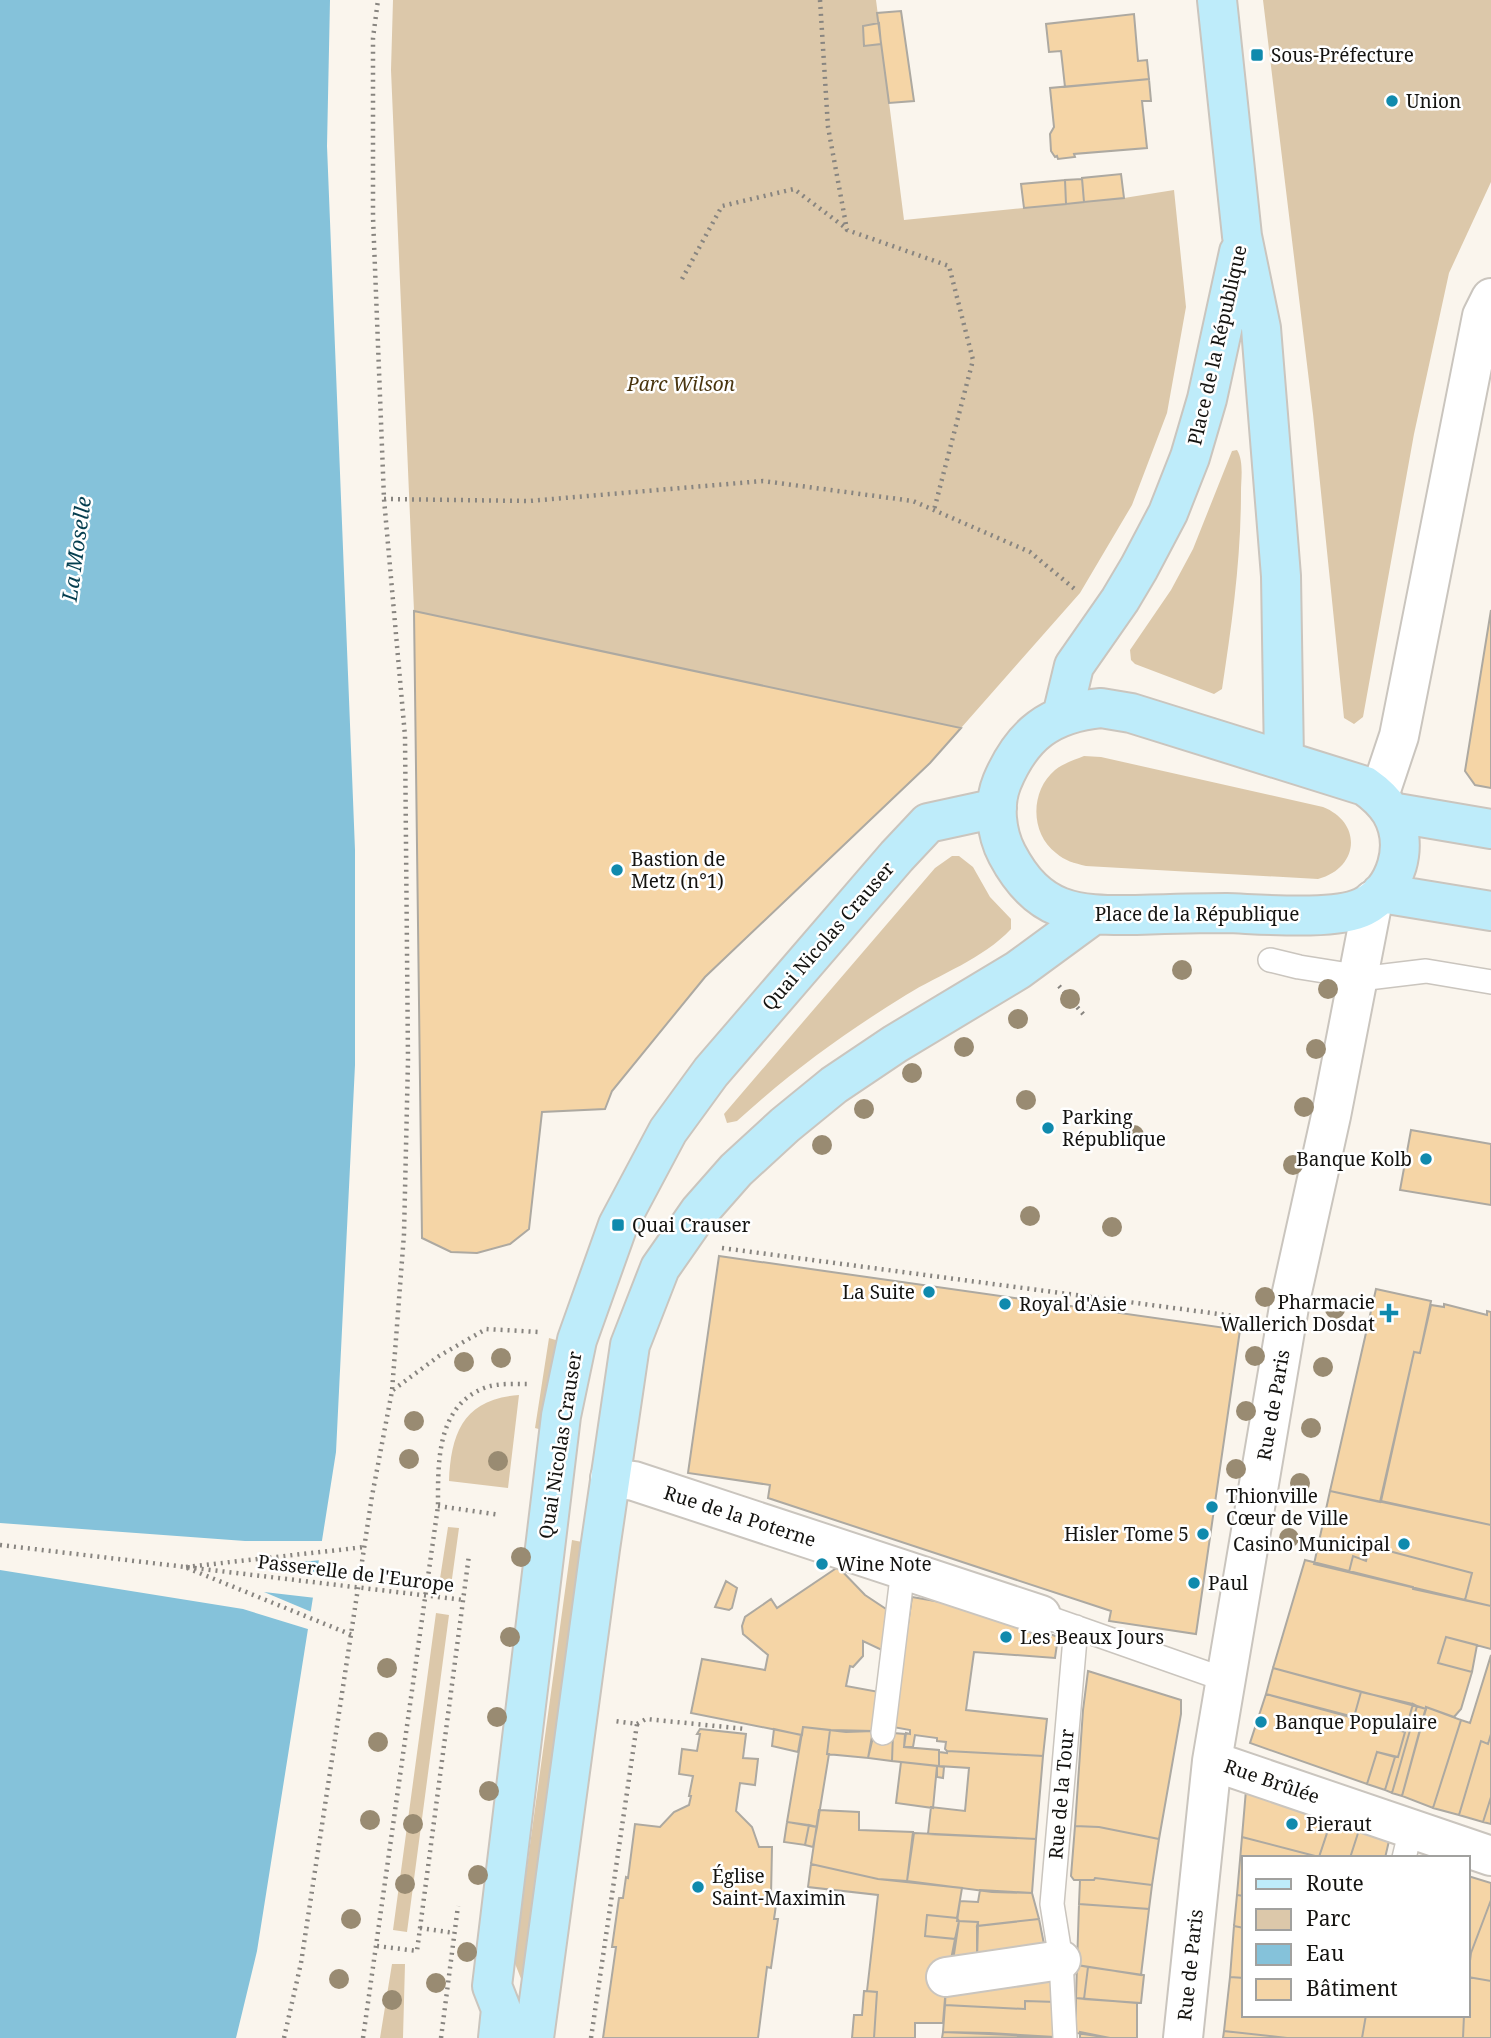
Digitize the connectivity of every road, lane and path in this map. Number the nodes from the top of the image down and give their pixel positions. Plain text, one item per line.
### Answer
1 (377, 0) edge
2 (820, 0) edge
3 (1217, 0) edge
4 (848, 230) junction
5 (1242, 236) junction
6 (682, 279) dead end
7 (1488, 311) edge
8 (384, 499) junction
9 (934, 510) junction
10 (1080, 593) dead end
11 (1062, 716) junction
12 (1284, 760) junction
13 (1385, 804) junction
14 (997, 808) junction
15 (1491, 829) edge
16 (1377, 897) junction
17 (1491, 911) edge
18 (1093, 915) junction
19 (1270, 960) dead end
20 (1357, 976) junction
21 (1491, 982) edge
22 (1055, 983) dead end
23 (1084, 1015) dead end
24 (719, 1248) dead end
25 (1234, 1316) dead end
26 (540, 1331) dead end
27 (531, 1384) dead end
28 (392, 1391) junction
29 (610, 1478) junction
30 (438, 1506) junction
31 (500, 1515) dead end
32 (0, 1545) edge
33 (365, 1548) junction
34 (469, 1555) dead end
35 (186, 1567) junction
36 (903, 1569) junction
37 (464, 1600) junction
38 (1041, 1615) joint
39 (1076, 1627) junction
40 (352, 1635) junction
41 (1226, 1680) junction
42 (604, 1720) dead end
43 (636, 1724) junction
44 (746, 1729) dead end
45 (883, 1733) dead end
46 (1212, 1760) junction
47 (1407, 1843) edge
48 (1491, 1856) edge
49 (608, 1923) junction
50 (616, 1924) dead end
51 (421, 1928) junction
52 (454, 1933) dead end
53 (377, 1946) junction
54 (1061, 1959) junction
55 (946, 1977) dead end
56 (284, 2038) edge
57 (363, 2038) edge
58 (498, 2038) edge
59 (534, 2038) edge
60 (592, 2038) edge
61 (1065, 2038) edge
62 (1183, 2038) edge

1 - 8 path
2 - 4 path
3 - 5 main road, Place de la République
4 - 6 path
4 - 9 path
5 - 11 main road, Place de la République
5 - 12 main road, Place de la République
7 - 13 street
8 - 9 path
8 - 28 path
9 - 10 path
11 - 12 main road, Place de la République
11 - 14 main road, Place de la République
12 - 13 main road, Place de la République
13 - 15 main road, Place de la République
13 - 16 main road
14 - 18 main road, Place de la République
14 - 58 main road, Quai Nicolas Crauser
16 - 17 main road
16 - 18 main road, Place de la République
16 - 20 street, Rue de Paris
18 - 29 main road
19 - 20 lane
20 - 21 lane
20 - 41 street, Rue de Paris
22 - 23 path
24 - 25 path
26 - 28 path
27 - 30 path
28 - 33 path
29 - 36 street, Rue de la Poterne
29 - 59 main road
30 - 31 path
30 - 53 path
32 - 35 path, Passerelle de l'Europe, bridge
33 - 35 path
33 - 40 path
34 - 37 path
35 - 37 path, Passerelle de l'Europe, bridge
35 - 40 path
36 - 38 street, Rue de la Poterne
36 - 45 lane
37 - 51 path, Passerelle de l'Europe
38 - 39 lane, Rue de la Poterne
39 - 41 lane, Rue de la Poterne
39 - 54 lane, Rue de la Tour
40 - 56 path
41 - 46 street, Rue de Paris
42 - 43 path
43 - 44 path
43 - 49 path
46 - 47 street, Rue Brûlée
46 - 62 street, Rue de Paris
47 - 48 street, Rue Brûlée
49 - 50 path
49 - 60 path
51 - 52 path
51 - 53 path
53 - 57 path
54 - 55 street
54 - 61 lane, Rue de la Tour

